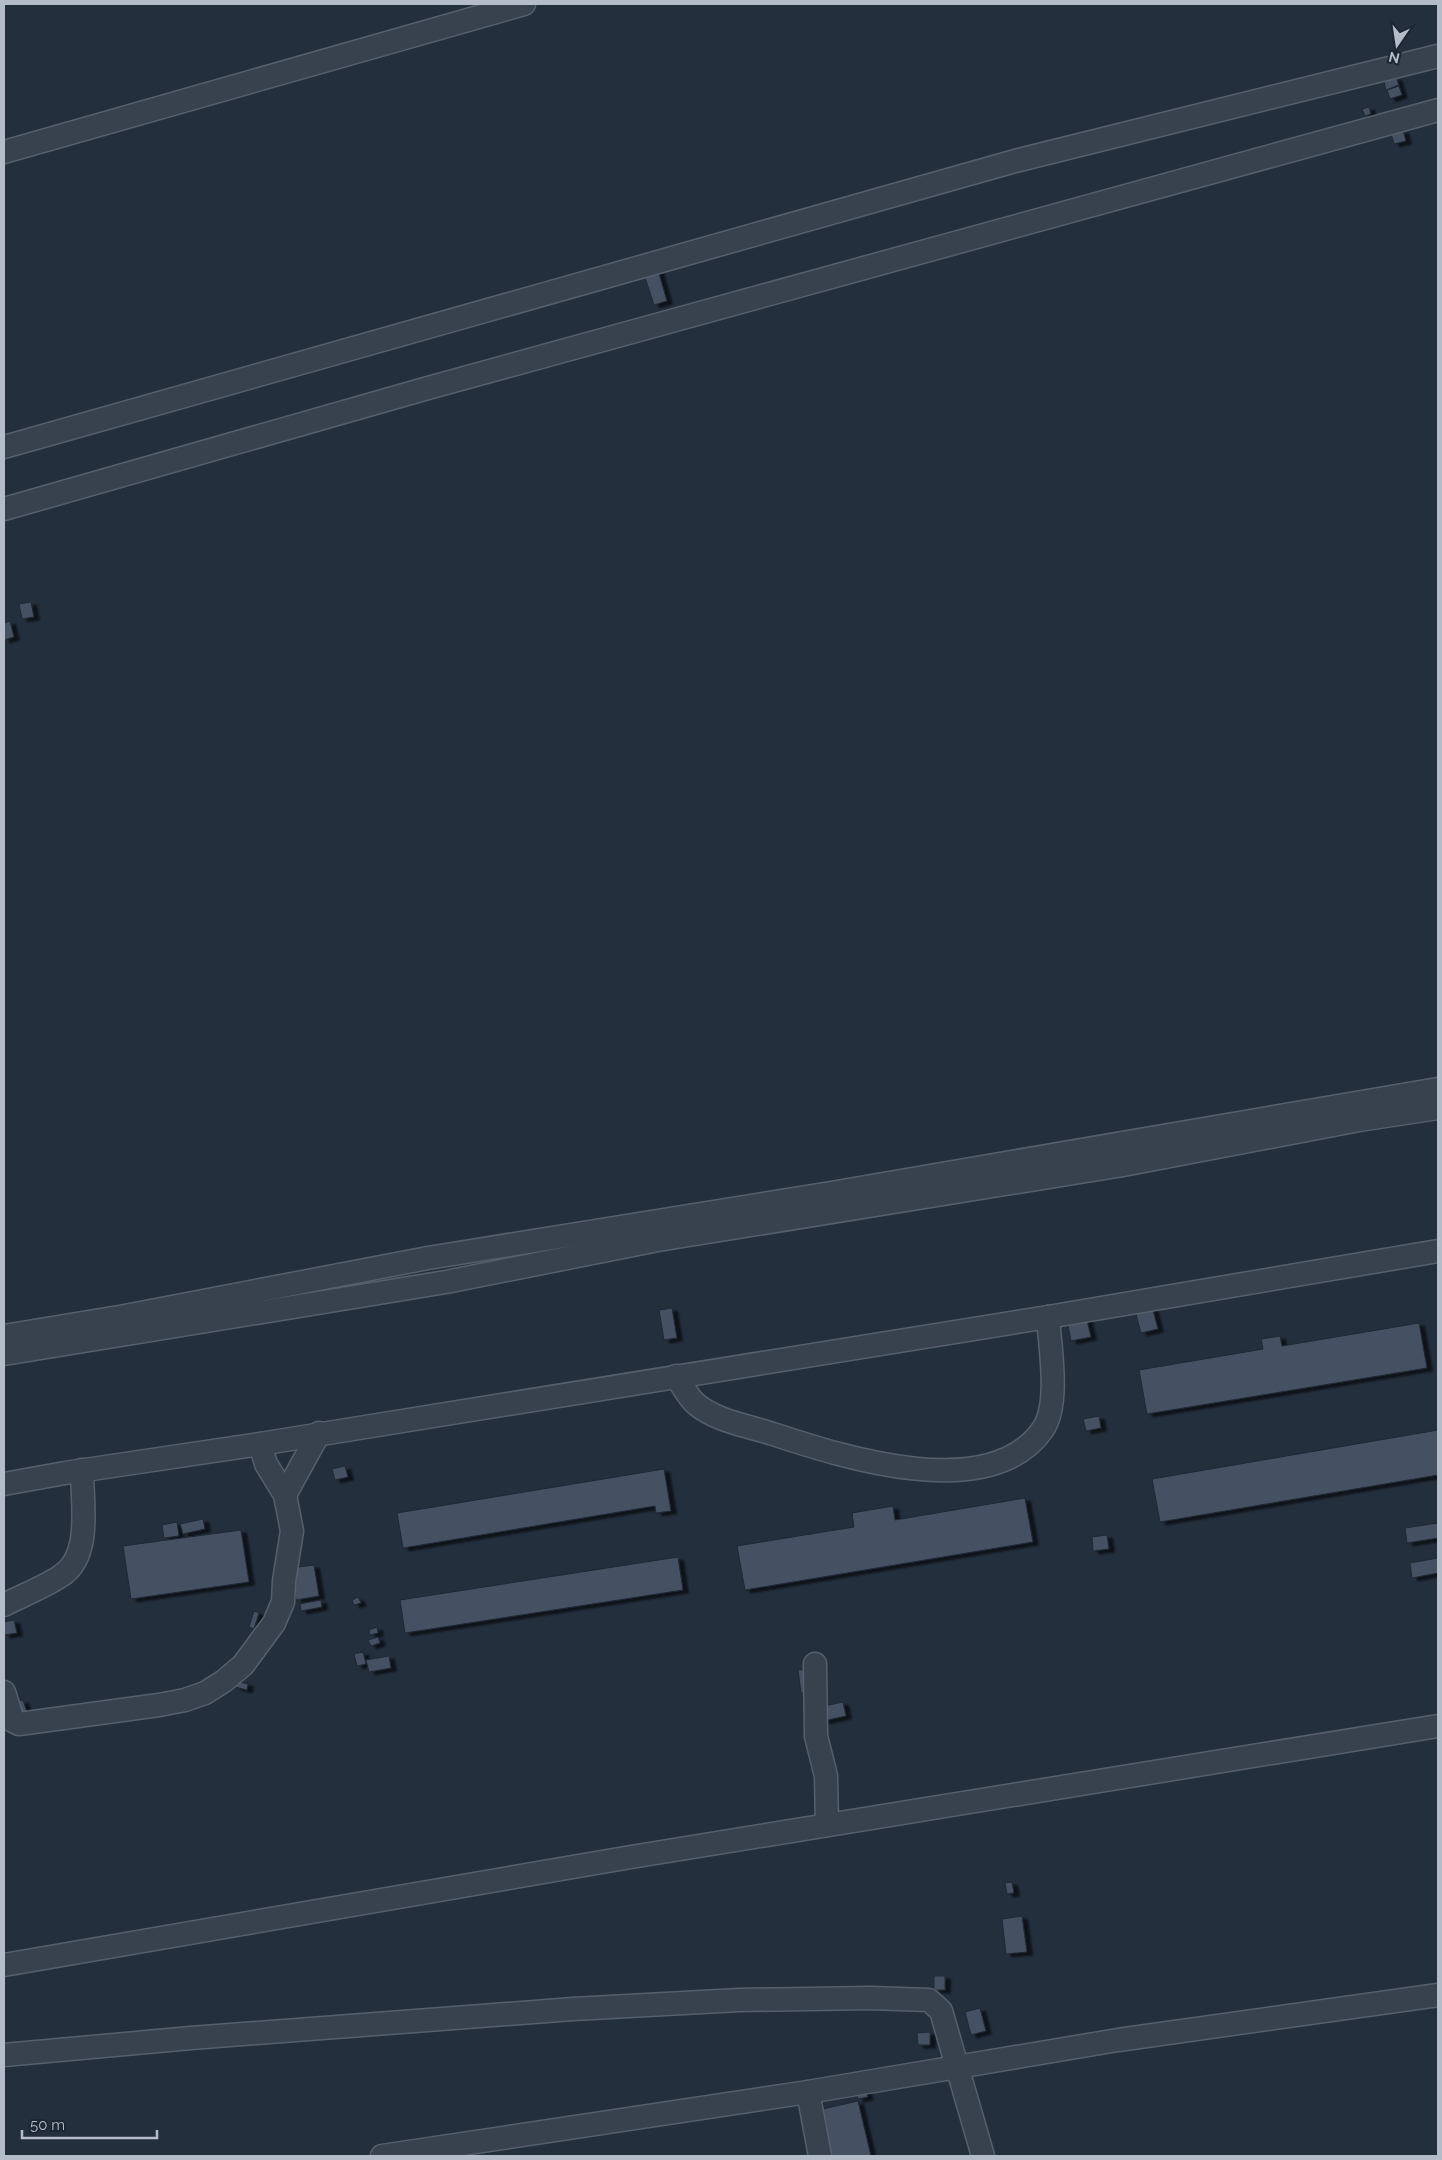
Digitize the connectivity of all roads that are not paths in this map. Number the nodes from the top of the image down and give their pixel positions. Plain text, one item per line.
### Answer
1 (524, 4) edge
2 (1438, 56) edge
3 (1438, 110) edge
4 (4, 152) edge
5 (4, 446) edge
6 (4, 509) edge
7 (1438, 1089) edge
8 (1438, 1108) edge
9 (1438, 1251) edge
10 (1048, 1317) junction
11 (4, 1336) edge
12 (4, 1354) edge
13 (676, 1376) junction
14 (319, 1434) junction
15 (260, 1444) junction
16 (82, 1470) junction
17 (4, 1484) edge
18 (285, 1495) junction
19 (4, 1605) edge
20 (815, 1664) dead end
21 (5, 1703) edge
22 (1438, 1726) edge
23 (828, 1826) junction
24 (4, 1966) edge
25 (1438, 1995) edge
26 (4, 2055) edge
27 (956, 2067) junction
28 (808, 2092) junction
29 (382, 2156) edge
30 (820, 2156) edge
31 (982, 2156) edge

1 - 4 street
2 - 5 street
3 - 6 street
7 - 11 street
8 - 12 street
9 - 10 street
10 - 13 street
10 - 13 street
13 - 14 street
14 - 15 street
14 - 18 street
15 - 16 street
15 - 18 street
16 - 17 street
16 - 19 street
18 - 21 street
20 - 23 street
22 - 23 street
23 - 24 street
25 - 27 street
26 - 27 street
27 - 28 street
27 - 31 street
28 - 29 street
28 - 30 street

